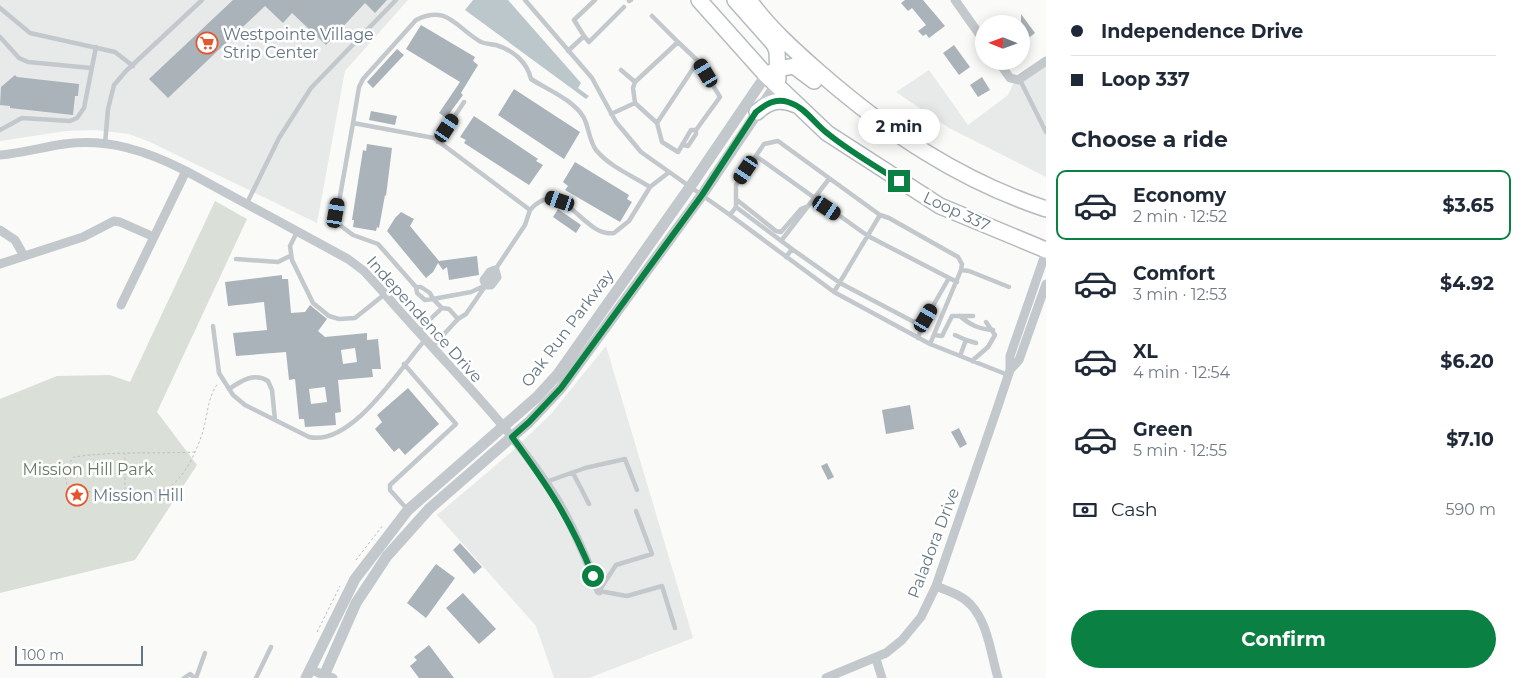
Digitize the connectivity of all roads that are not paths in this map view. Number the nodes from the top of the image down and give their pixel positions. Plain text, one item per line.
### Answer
1 (202, 0) edge
2 (396, 0) edge
3 (525, 0) edge
4 (596, 0) edge
5 (699, 0) edge
6 (735, 0) edge
7 (749, 0) edge
8 (955, 0) edge
9 (624, 7) dead end
10 (0, 8) edge
11 (652, 16) dead end
12 (975, 28) edge
13 (584, 36) junction
14 (0, 37) edge
15 (678, 42) junction
16 (96, 47) junction
17 (568, 50) junction
18 (698, 61) junction
19 (1046, 61) edge
20 (132, 66) junction
21 (91, 68) junction
22 (620, 70) dead end
23 (1004, 70) edge
24 (774, 76) junction
25 (1017, 80) junction
26 (635, 82) junction
27 (464, 102) dead end
28 (635, 103) junction
29 (799, 106) junction
30 (756, 112) junction
31 (611, 114) junction
32 (354, 123) junction
33 (657, 123) junction
34 (0, 130) edge
35 (1046, 132) edge
36 (438, 142) junction
37 (106, 144) junction
38 (0, 155) edge
39 (756, 156) junction
40 (186, 171) junction
41 (668, 172) junction
42 (829, 179) junction
43 (650, 187) junction
44 (690, 187) junction
45 (702, 195) junction
46 (813, 199) junction
47 (737, 200) junction
48 (247, 203) junction
49 (808, 206) junction
50 (736, 207) junction
51 (530, 210) junction
52 (1046, 210) edge
53 (730, 215) junction
54 (880, 215) junction
55 (1046, 218) edge
56 (0, 230) edge
57 (298, 232) junction
58 (868, 236) junction
59 (154, 237) junction
60 (781, 241) junction
61 (792, 249) junction
62 (1046, 251) edge
63 (24, 256) junction
64 (290, 256) junction
65 (786, 257) junction
66 (236, 259) dead end
67 (0, 264) edge
68 (496, 270) joint
69 (962, 270) junction
70 (949, 278) junction
71 (957, 282) junction
72 (840, 283) junction
73 (1046, 284) edge
74 (486, 285) junction
75 (416, 287) junction
76 (1009, 287) dead end
77 (834, 292) junction
78 (385, 294) junction
79 (433, 299) junction
80 (121, 305) dead end
81 (442, 308) junction
82 (960, 316) junction
83 (973, 316) dead end
84 (458, 319) junction
85 (914, 322) junction
86 (986, 322) dead end
87 (213, 326) dead end
88 (993, 330) junction
89 (417, 331) junction
90 (934, 335) junction
91 (955, 335) dead end
92 (918, 338) junction
93 (425, 340) junction
94 (966, 340) junction
95 (976, 343) dead end
96 (930, 344) junction
97 (432, 348) junction
98 (960, 356) junction
99 (972, 361) junction
100 (404, 364) junction
101 (1009, 373) junction
102 (229, 389) junction
103 (275, 420) junction
104 (502, 426) junction
105 (512, 437) junction
106 (573, 473) junction
107 (545, 482) junction
108 (637, 490) dead end
109 (589, 504) dead end
110 (408, 510) junction
111 (636, 510) dead end
112 (936, 586) junction
113 (599, 591) junction
114 (675, 628) dead end
115 (271, 647) dead end
116 (205, 653) dead end
117 (876, 659) junction
118 (308, 674) edge
119 (327, 677) edge
120 (184, 678) edge
121 (195, 678) edge
122 (256, 678) edge
123 (826, 678) edge
124 (882, 678) edge
125 (998, 678) edge

1 - 20 lane
2 - 48 lane
3 - 17 lane
4 - 13 lane
5 - 24 main road, Loop 337
6 - 24 main road
7 - 52 main road
8 - 12 street
9 - 13 lane
10 - 16 lane
11 - 15 lane
13 - 17 lane
14 - 21 lane
15 - 18 lane
15 - 26 lane
16 - 20 lane
16 - 21 lane
17 - 31 lane
18 - 33 lane
18 - 33 lane
19 - 25 street
20 - 37 lane
21 - 34 lane
22 - 26 lane
23 - 25 street
24 - 29 main road, Loop 337
24 - 30 street, Oak Run Parkway
24 - 44 street, Oak Run Parkway
24 - 55 main road
25 - 35 lane
26 - 28 lane
27 - 36 lane
28 - 31 lane
28 - 33 lane
29 - 30 main road
29 - 62 main road, Loop 337
30 - 45 street, Oak Run Parkway
31 - 41 lane
32 - 36 lane
32 - 43 lane
32 - 75 lane
36 - 51 lane
37 - 38 street, Independence Drive
37 - 40 street, Independence Drive
39 - 42 lane
39 - 46 lane
39 - 47 lane
40 - 48 street, Independence Drive
40 - 59 street
41 - 43 lane
41 - 44 lane
42 - 46 lane
42 - 54 lane
43 - 51 lane
44 - 45 lane
44 - 104 street, Oak Run Parkway
45 - 53 lane
45 - 105 street, Oak Run Parkway
46 - 49 lane
46 - 58 lane
47 - 49 lane
47 - 50 lane
48 - 57 street, Independence Drive
49 - 60 lane
50 - 53 lane
50 - 60 lane
51 - 68 lane
53 - 65 lane
54 - 58 lane
54 - 69 lane
56 - 63 street
57 - 64 lane
57 - 78 street, Independence Drive
58 - 70 lane
58 - 72 lane
59 - 63 street
59 - 80 street
60 - 61 lane
61 - 65 lane
61 - 72 lane
62 - 101 street, Paladora Drive
63 - 67 street
64 - 66 lane
64 - 78 lane
65 - 77 lane
68 - 74 street
69 - 71 lane
69 - 76 lane
70 - 71 lane
70 - 85 lane
71 - 90 lane
72 - 77 lane
72 - 85 lane
73 - 101 street, Paladora Drive
74 - 79 lane
74 - 84 lane
75 - 79 lane
75 - 79 lane
77 - 92 lane
78 - 89 street, Independence Drive
79 - 81 lane
81 - 84 lane
81 - 89 lane
82 - 83 lane
82 - 88 lane
82 - 90 lane
84 - 97 lane
85 - 92 lane
86 - 88 lane
87 - 102 lane
88 - 99 lane
89 - 93 street, Independence Drive
90 - 96 lane
91 - 94 lane
92 - 96 lane
93 - 97 street, Independence Drive
93 - 100 lane
94 - 95 lane
94 - 98 lane
96 - 98 lane
97 - 104 street, Independence Drive
98 - 99 lane
99 - 101 lane
100 - 103 lane
100 - 110 lane
101 - 112 street, Paladora Drive
102 - 103 lane
102 - 103 lane
104 - 105 street, Independence Drive
104 - 110 street, Oak Run Parkway
105 - 107 street, Independence Drive
105 - 119 street, Oak Run Parkway
106 - 107 lane
106 - 108 lane
106 - 109 lane
107 - 113 street, Independence Drive
110 - 118 street, Oak Run Parkway
111 - 113 lane
112 - 117 street, Paladora Drive
112 - 125 street
113 - 114 lane
115 - 122 lane
116 - 121 lane
117 - 123 street, Paladora Drive
117 - 124 street
118 - 119 street
120 - 121 lane

